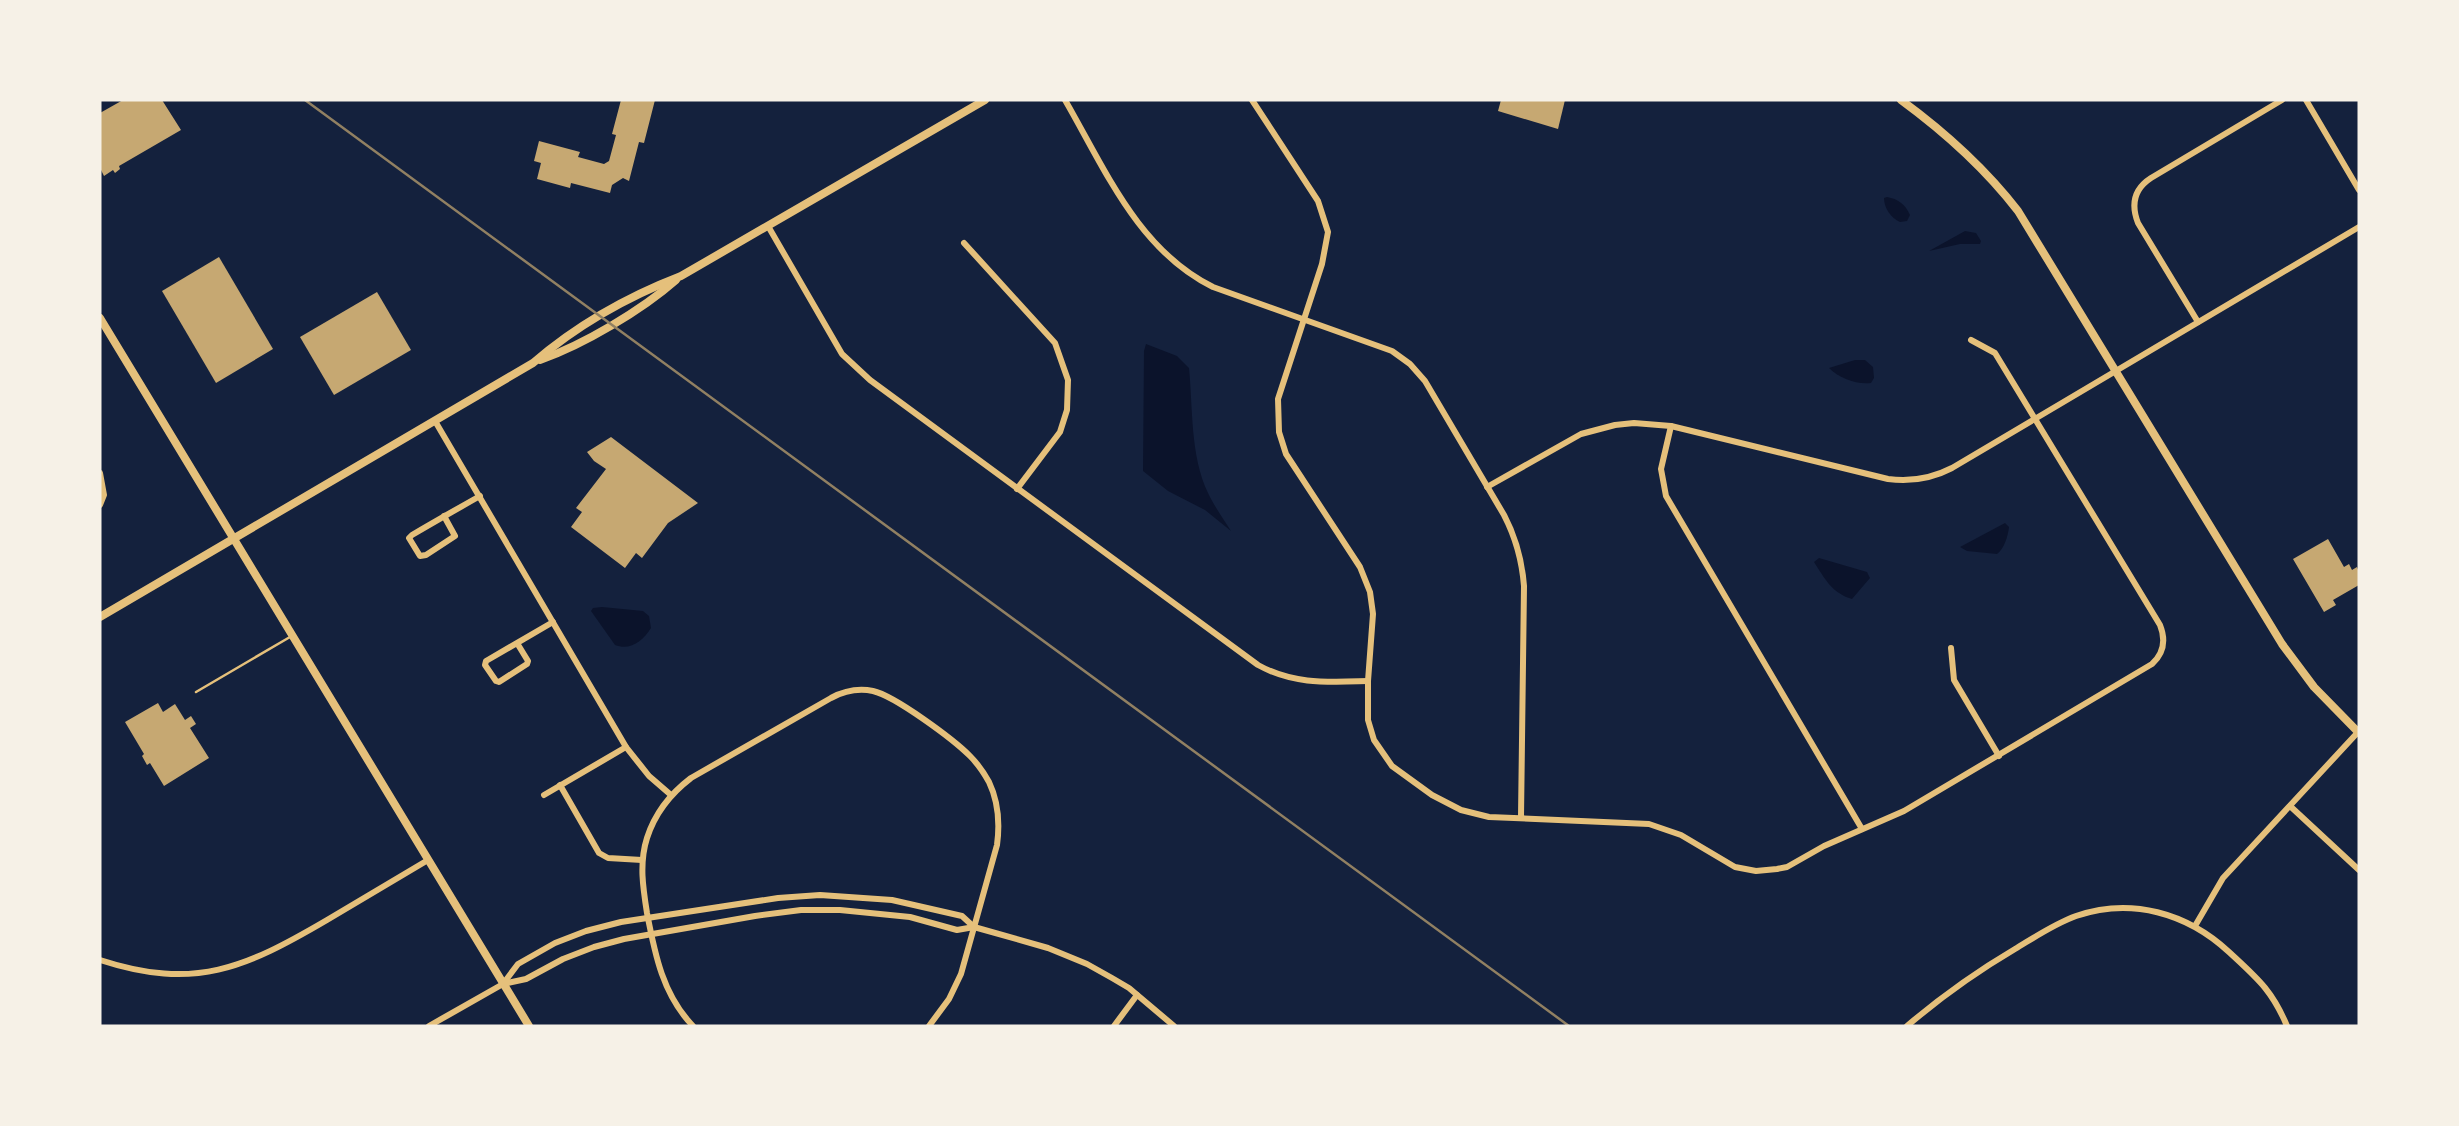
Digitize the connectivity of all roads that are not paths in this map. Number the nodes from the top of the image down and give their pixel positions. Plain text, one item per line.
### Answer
1 (985, 100) edge
2 (1065, 100) edge
3 (1252, 100) edge
4 (1901, 100) edge
5 (2283, 100) edge
6 (2306, 100) edge
7 (2359, 190) edge
8 (768, 226) junction
9 (2359, 227) edge
10 (964, 243) dead end
11 (100, 318) edge
12 (1303, 320) junction
13 (2198, 322) junction
14 (1971, 340) dead end
15 (2116, 370) junction
16 (2035, 418) junction
17 (435, 421) junction
18 (1671, 426) junction
19 (100, 473) edge
20 (1487, 487) junction
21 (1017, 489) junction
22 (480, 496) junction
23 (100, 505) edge
24 (444, 516) junction
25 (233, 540) junction
26 (100, 617) edge
27 (553, 622) junction
28 (293, 635) junction
29 (517, 643) junction
30 (1951, 648) dead end
31 (1368, 681) junction
32 (196, 692) dead end
33 (2359, 732) edge
34 (626, 747) junction
35 (1999, 756) junction
36 (560, 785) junction
37 (544, 794) dead end
38 (671, 795) junction
39 (2290, 806) junction
40 (1521, 817) junction
41 (1863, 830) junction
42 (428, 860) junction
43 (642, 860) junction
44 (2359, 870) edge
45 (648, 918) junction
46 (2195, 926) junction
47 (974, 927) junction
48 (650, 934) junction
49 (100, 960) edge
50 (503, 984) junction
51 (1138, 995) junction
52 (429, 1026) edge
53 (529, 1026) edge
54 (694, 1026) edge
55 (929, 1026) edge
56 (1114, 1026) edge
57 (1174, 1026) edge
58 (1907, 1026) edge
59 (2287, 1026) edge

1 - 8 street
2 - 12 street
3 - 12 street
4 - 15 street
5 - 13 street
6 - 7 street
8 - 17 street
8 - 21 street
9 - 13 street
10 - 21 street
11 - 25 street
12 - 20 street
12 - 31 street
13 - 15 street
14 - 16 street
15 - 16 street
15 - 33 street
16 - 18 street
16 - 35 street
17 - 22 street
17 - 25 street
18 - 20 street
18 - 41 street
19 - 23 street
20 - 40 street
21 - 31 street
22 - 24 street
22 - 27 street
24 - 24 street
25 - 26 street
25 - 28 street
27 - 29 street
27 - 34 street
28 - 32 lane
28 - 42 street
29 - 29 street
30 - 35 street
31 - 40 street
33 - 39 street
34 - 36 street
34 - 38 street
35 - 41 street
36 - 37 street
36 - 43 street
38 - 43 street
38 - 47 street
39 - 44 street
39 - 46 street
40 - 41 street
42 - 49 street
42 - 50 street
43 - 45 street
45 - 47 street
45 - 48 street
45 - 50 street
46 - 58 street
46 - 59 street
47 - 48 street
47 - 51 street
47 - 55 street
48 - 50 street
48 - 54 street
50 - 52 street
50 - 53 street
51 - 56 street
51 - 57 street

